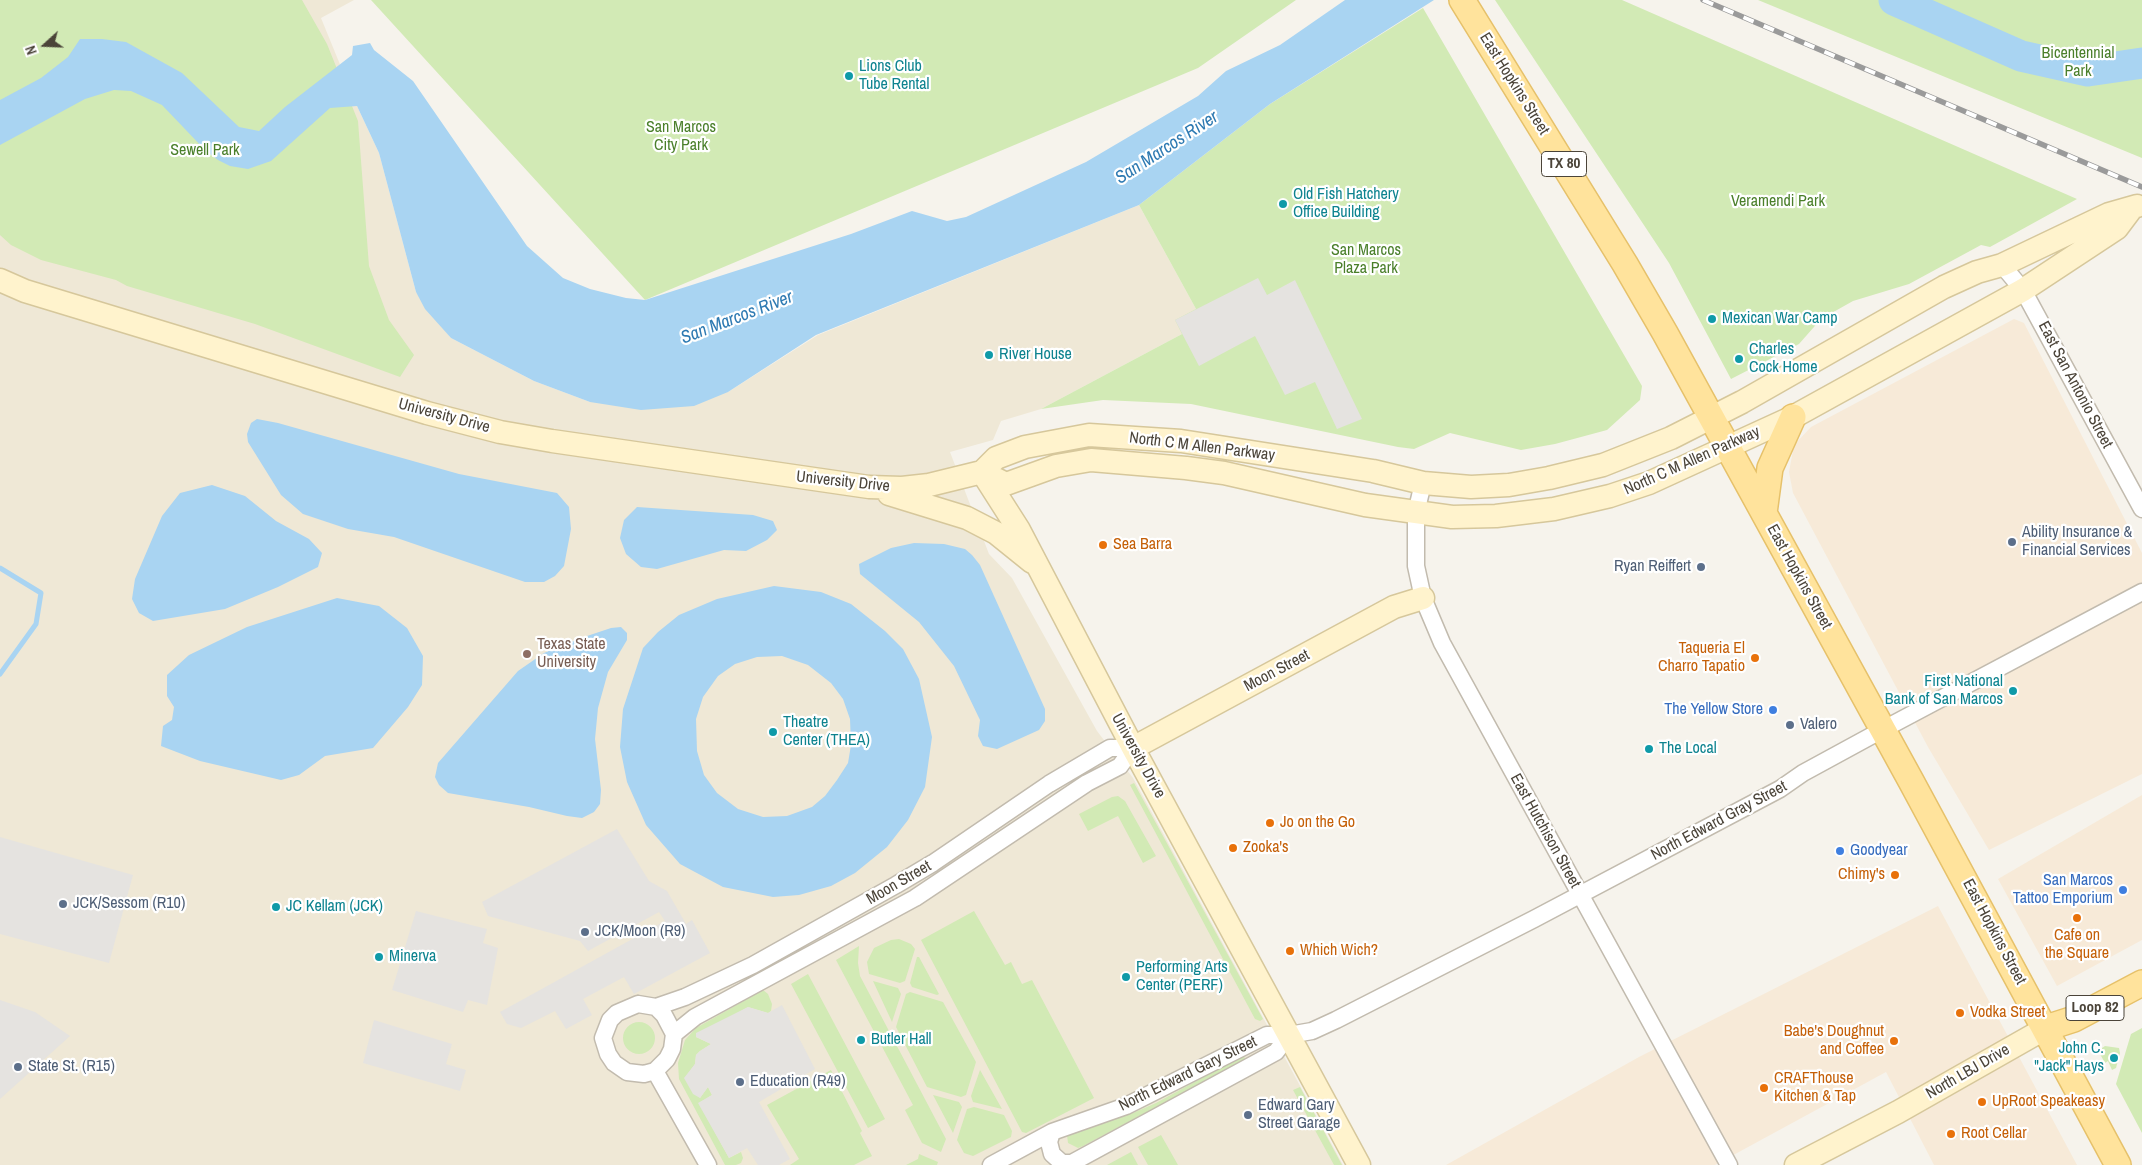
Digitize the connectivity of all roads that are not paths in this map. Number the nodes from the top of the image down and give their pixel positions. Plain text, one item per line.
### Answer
1 (1462, 0) edge
2 (2137, 206) edge
3 (2002, 265) junction
4 (0, 280) edge
5 (2023, 290) junction
6 (1793, 417) junction
7 (1711, 418) junction
8 (1727, 446) junction
9 (1316, 462) junction
10 (982, 472) junction
11 (1549, 478) junction
12 (1423, 483) junction
13 (869, 487) junction
14 (1308, 492) junction
15 (1554, 509) junction
16 (2142, 509) edge
17 (1764, 512) junction
18 (1416, 513) junction
19 (1039, 567) junction
20 (2142, 592) edge
21 (1423, 598) junction
22 (1882, 730) junction
23 (1133, 748) junction
24 (1580, 895) junction
25 (2142, 983) edge
26 (656, 1007) junction
27 (2046, 1028) junction
28 (674, 1034) junction
29 (1289, 1035) junction
30 (655, 1070) junction
31 (1052, 1132) junction
32 (1070, 1164) edge
33 (708, 1165) edge
34 (991, 1165) edge
35 (1359, 1165) edge
36 (1729, 1165) edge
37 (1796, 1165) edge
38 (2118, 1165) edge

1 - 7 main road, East Hopkins Street / TX 80
2 - 3 main road, North C M Allen Parkway
2 - 5 main road, North C M Allen Parkway
3 - 5 street, East San Antonio Street
3 - 7 main road, North C M Allen Parkway
4 - 13 main road, University Drive
5 - 6 main road, North C M Allen Parkway
5 - 16 street, East San Antonio Street
6 - 8 main road, North C M Allen Parkway
6 - 17 main road
7 - 8 main road, East Hopkins Street / TX 80
7 - 11 main road, North C M Allen Parkway
8 - 15 main road, North C M Allen Parkway
8 - 17 main road, East Hopkins Street / TX 80
9 - 10 main road, North C M Allen Parkway
9 - 12 main road, North C M Allen Parkway
9 - 14 main road
10 - 13 main road, University Drive
10 - 14 main road, North C M Allen Parkway
10 - 19 main road, University Drive
11 - 12 main road, North C M Allen Parkway
11 - 15 main road
12 - 18 street, East Hutchison Street
13 - 19 main road
14 - 18 main road, North C M Allen Parkway
15 - 18 main road, North C M Allen Parkway
17 - 22 main road, East Hopkins Street / TX 80
18 - 21 street, East Hutchison Street
19 - 23 main road, University Drive
20 - 22 street, North Edward Gray Street
21 - 23 main road, Moon Street
21 - 24 street, East Hutchison Street
22 - 24 street, North Edward Gray Street
22 - 27 main road, East Hopkins Street / TX 80
23 - 26 street, Moon Street
23 - 28 street, Moon Street
23 - 29 main road, University Drive
24 - 29 street, North Edward Gray Street
24 - 36 street, East Hutchison Street
25 - 27 main road, North LBJ Drive / Loop 82
26 - 28 street
26 - 30 street
27 - 37 main road, North LBJ Drive / Loop 82
27 - 38 main road, East Hopkins Street / TX 80
28 - 30 street
29 - 31 street, North Edward Gary Street
29 - 32 street, North Edward Gary Street
29 - 35 main road, University Drive
30 - 33 street
31 - 32 street
31 - 34 street, North Edward Gary Street

